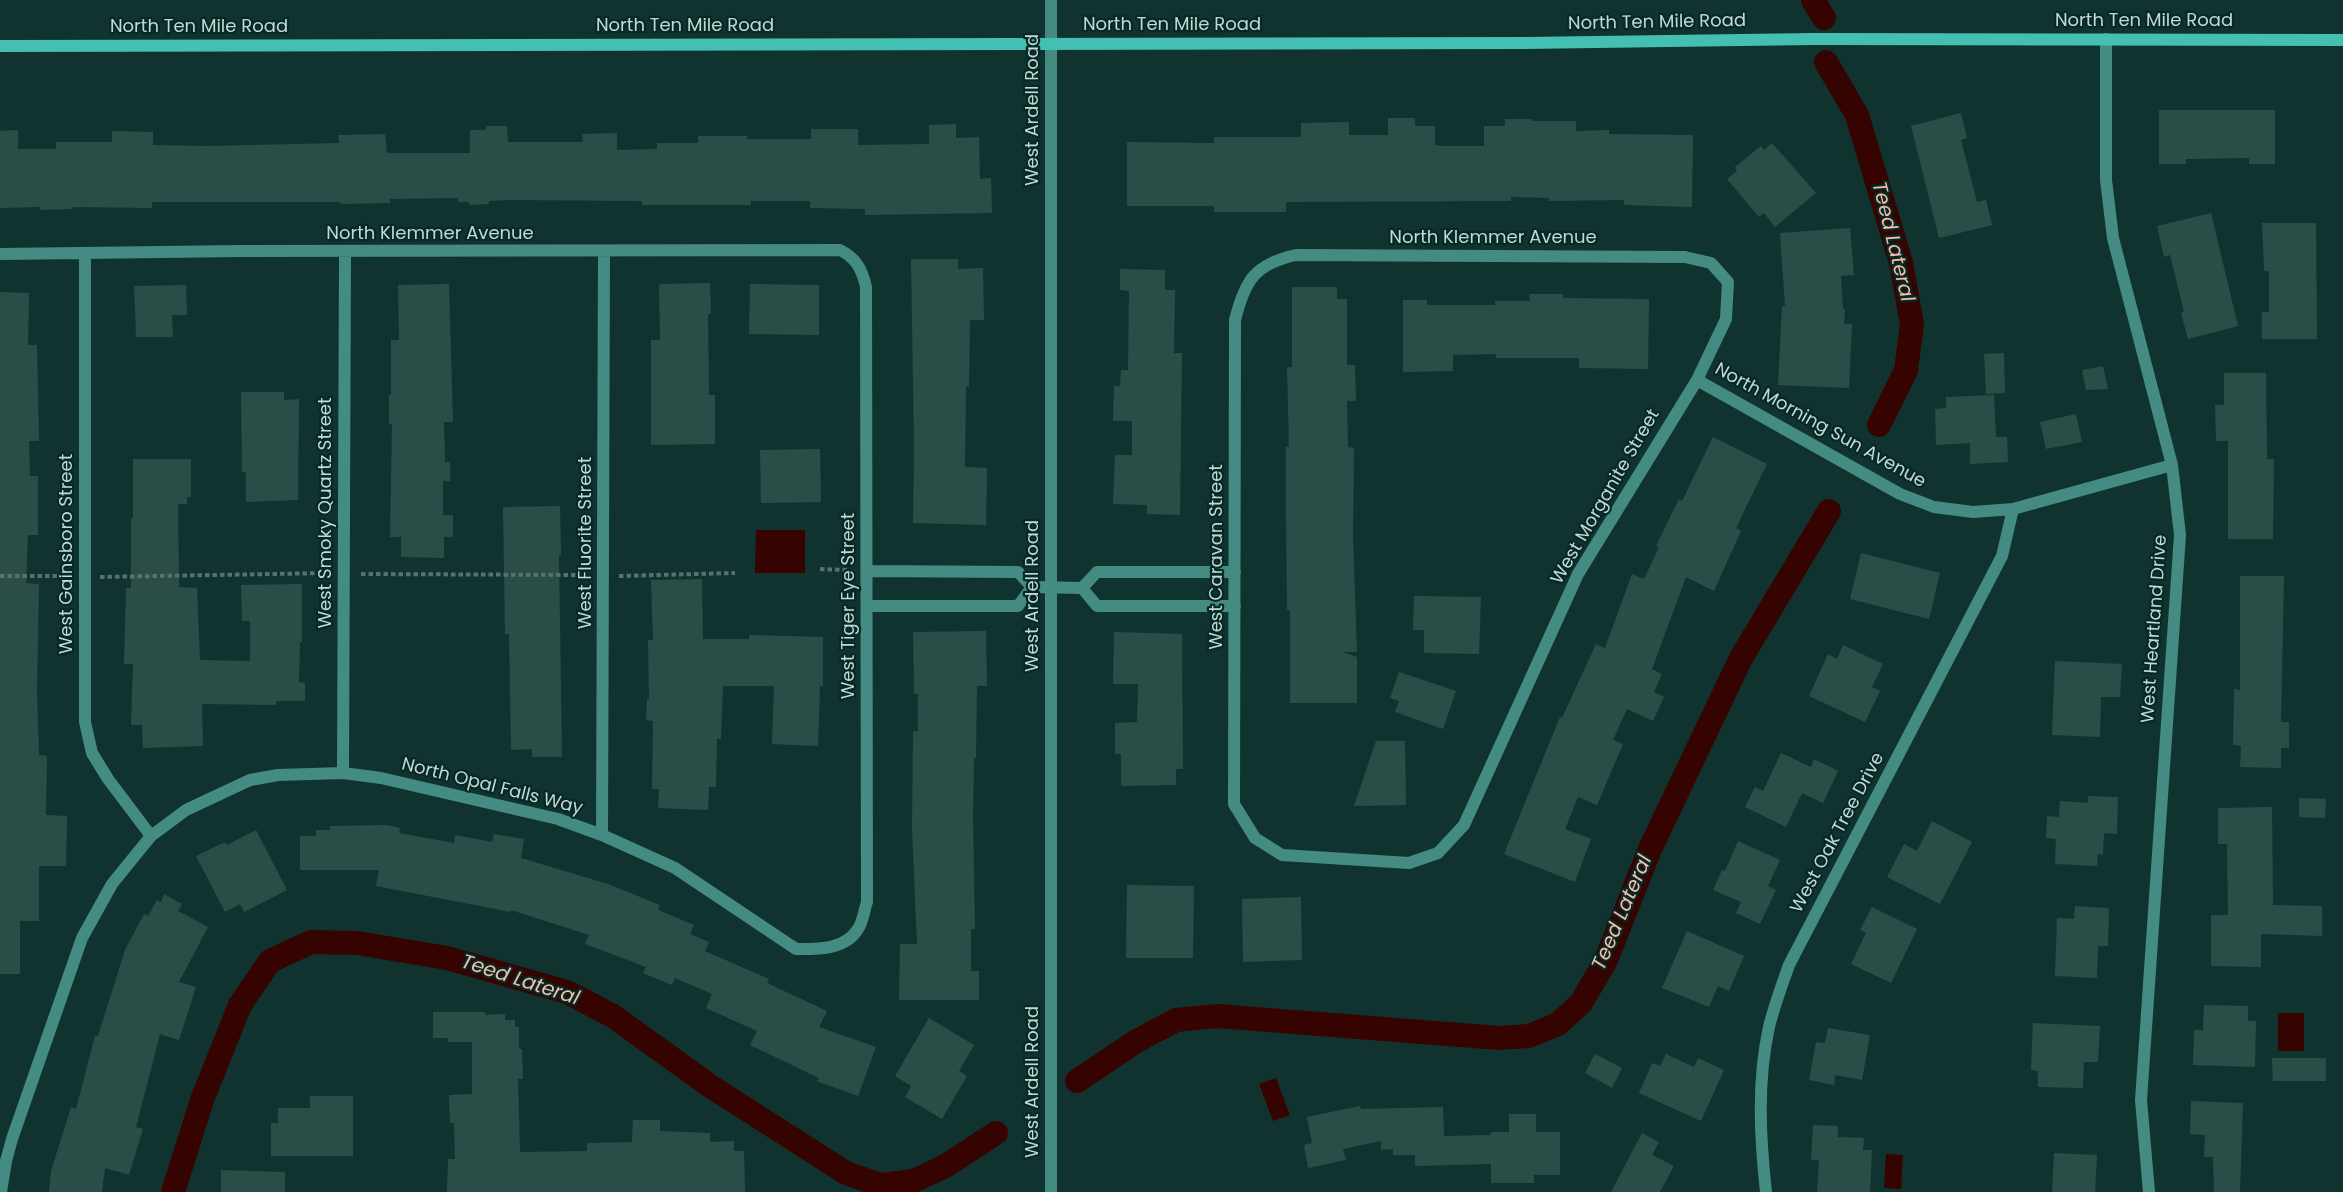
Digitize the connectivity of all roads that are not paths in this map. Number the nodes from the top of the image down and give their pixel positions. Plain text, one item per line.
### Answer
1 (1051, 0) edge
2 (2106, 39) junction
3 (2343, 40) edge
4 (1051, 43) junction
5 (0, 46) edge
6 (604, 251) junction
7 (85, 253) junction
8 (345, 253) junction
9 (0, 254) edge
10 (856, 261) joint
11 (1253, 274) joint
12 (1728, 282) joint
13 (1696, 380) junction
14 (2172, 465) junction
15 (2013, 509) junction
16 (867, 571) junction
17 (1235, 572) junction
18 (1032, 587) junction
19 (1051, 587) junction
20 (1082, 588) junction
21 (868, 606) junction
22 (1235, 606) junction
23 (343, 773) junction
24 (602, 835) junction
25 (151, 836) junction
26 (1255, 838) joint
27 (842, 944) joint
28 (1, 1192) edge
29 (1051, 1192) edge
30 (1766, 1192) edge
31 (2149, 1192) edge

1 - 4 street, West Ardell Road
2 - 3 main road, North Ten Mile Road
2 - 4 main road, North Ten Mile Road
2 - 14 street, West Heartland Drive
4 - 5 main road, North Ten Mile Road
4 - 19 street, West Ardell Road
6 - 8 street, North Klemmer Avenue
6 - 10 street, North Klemmer Avenue
6 - 24 street, West Fluorite Street
7 - 8 street, North Klemmer Avenue
7 - 9 street, North Klemmer Avenue
7 - 25 street, West Gainsboro Street
8 - 23 street, West Smoky Quartz Street
10 - 16 street, West Tiger Eye Street
11 - 12 street, North Klemmer Avenue
11 - 17 street, West Caravan Street
12 - 13 street, West Morganite Street
13 - 15 street, North Morning Sun Avenue
13 - 26 street, West Morganite Street
14 - 15 street, North Morning Sun Avenue
14 - 31 street, West Heartland Drive
15 - 30 street, West Oak Tree Drive
16 - 18 street
16 - 21 street, West Tiger Eye Street
17 - 20 street
17 - 22 street, West Caravan Street
18 - 19 street
18 - 21 street
19 - 20 street
19 - 29 street, West Ardell Road
20 - 22 street
21 - 27 street, West Tiger Eye Street
22 - 26 street, West Caravan Street
23 - 24 street, North Opal Falls Way
23 - 25 street, North Opal Falls Way
24 - 27 street, North Opal Falls Way
25 - 28 street, North Opal Falls Way

